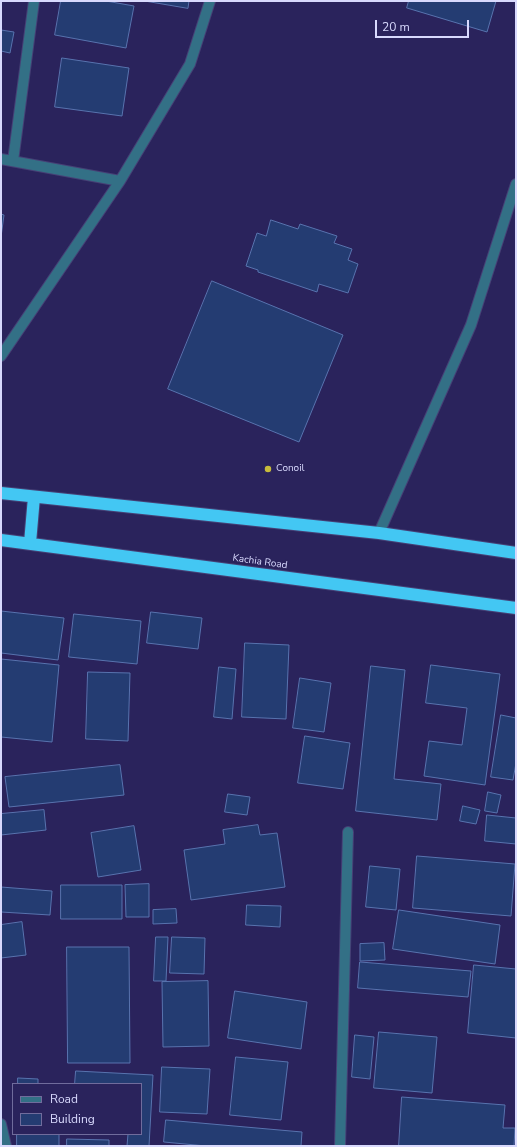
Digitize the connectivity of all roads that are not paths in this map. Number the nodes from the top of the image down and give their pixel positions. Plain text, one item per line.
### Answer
1 (34, 1) edge
2 (210, 1) edge
3 (1, 158) edge
4 (13, 161) junction
5 (120, 181) junction
6 (516, 184) edge
7 (1, 356) edge
8 (1, 493) edge
9 (34, 497) junction
10 (379, 533) junction
11 (1, 540) edge
12 (30, 543) junction
13 (516, 553) edge
14 (516, 608) edge
15 (348, 832) dead end
16 (1, 1124) edge
17 (6, 1146) edge
18 (340, 1146) edge

1 - 4 street
2 - 5 street
3 - 4 street
4 - 5 street
5 - 7 street
6 - 10 street
8 - 9 highway
9 - 10 highway
9 - 12 highway
10 - 13 highway
11 - 12 highway, Kachia Road
12 - 14 highway, Kachia Road
15 - 18 street
16 - 17 street

